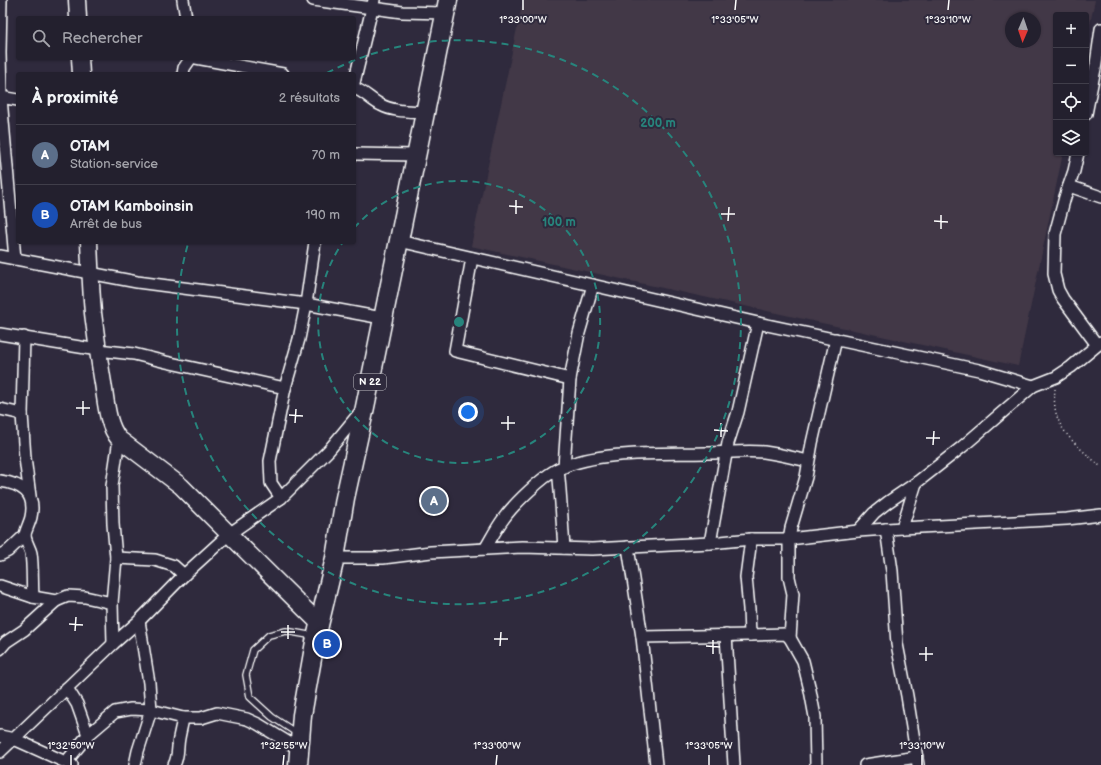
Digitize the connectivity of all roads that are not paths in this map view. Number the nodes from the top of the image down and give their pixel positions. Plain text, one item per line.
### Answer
1 (1, 0) edge
2 (77, 0) edge
3 (183, 0) edge
4 (314, 0) edge
5 (373, 4) edge
6 (446, 7) edge
7 (0, 15) edge
8 (78, 16) edge
9 (186, 16) edge
10 (1101, 29) edge
11 (80, 60) edge
12 (190, 60) edge
13 (207, 60) edge
14 (81, 72) edge
15 (183, 72) edge
16 (272, 72) edge
17 (356, 75) edge
18 (356, 89) edge
19 (1, 98) edge
20 (1089, 99) edge
21 (16, 100) edge
22 (425, 112) junction
23 (356, 154) edge
24 (416, 155) junction
25 (1077, 156) edge
26 (1069, 186) junction
27 (1101, 197) edge
28 (399, 241) junction
29 (89, 244) edge
30 (315, 244) edge
31 (0, 256) edge
32 (472, 258) junction
33 (15, 259) junction
34 (90, 273) junction
35 (593, 285) junction
36 (306, 304) junction
37 (382, 318) junction
38 (758, 323) junction
39 (0, 334) edge
40 (24, 337) junction
41 (836, 339) junction
42 (1099, 344) edge
43 (98, 350) junction
44 (570, 379) junction
45 (1033, 386) junction
46 (285, 388) junction
47 (365, 407) junction
48 (0, 409) edge
49 (22, 414) junction
50 (119, 438) junction
51 (726, 453) junction
52 (808, 461) junction
53 (561, 468) junction
54 (0, 481) edge
55 (916, 483) junction
56 (30, 496) junction
57 (281, 498) junction
58 (1101, 515) edge
59 (902, 528) junction
60 (886, 529) junction
61 (858, 531) junction
62 (229, 534) junction
63 (25, 535) junction
64 (750, 539) junction
65 (789, 539) junction
66 (710, 543) junction
67 (628, 547) junction
68 (564, 548) junction
69 (485, 549) junction
70 (0, 555) edge
71 (116, 558) junction
72 (335, 558) junction
73 (184, 575) junction
74 (0, 586) edge
75 (33, 597) junction
76 (56, 601) junction
77 (112, 603) junction
78 (139, 621) junction
79 (318, 630) junction
80 (726, 635) junction
81 (750, 635) junction
82 (642, 637) junction
83 (790, 638) junction
84 (113, 644) junction
85 (0, 649) edge
86 (67, 688) junction
87 (151, 710) junction
88 (183, 718) junction
89 (88, 735) junction
90 (0, 736) edge
91 (14, 739) junction
92 (299, 750) edge
93 (0, 752) edge
94 (917, 761) edge
95 (69, 763) edge
96 (135, 765) edge
97 (174, 765) edge
98 (656, 765) edge
99 (734, 765) edge
100 (816, 765) edge
101 (865, 765) edge

1 - 7 street
2 - 8 street
3 - 9 street
4 - 5 street
5 - 6 street
5 - 17 street
6 - 22 main road, N 22
7 - 19 street
10 - 20 street
11 - 14 street
12 - 15 street
13 - 16 street
18 - 22 street
19 - 21 street
19 - 33 street
22 - 24 main road, N 22
23 - 24 street
24 - 28 main road, N 22
25 - 26 street
26 - 27 street
26 - 42 street
28 - 32 street
28 - 37 main road, N 22
29 - 34 street
30 - 36 street
31 - 33 street
32 - 35 street
32 - 44 street
33 - 34 street
34 - 36 street
34 - 43 street
35 - 38 street
35 - 44 street
36 - 37 street
36 - 46 street
37 - 47 main road, N 22
38 - 41 street
38 - 51 street
39 - 40 street
40 - 43 street
40 - 49 street
41 - 45 street
41 - 52 street
42 - 45 street
43 - 46 street
43 - 50 street
44 - 53 street
45 - 55 street
46 - 57 street
47 - 57 street
47 - 72 main road, N 22
48 - 49 street
49 - 56 street
50 - 62 street
50 - 71 street
51 - 52 street
51 - 53 street
51 - 66 street
52 - 65 street
53 - 68 street
53 - 69 street
54 - 56 street
55 - 59 street
55 - 61 street
56 - 63 street
57 - 62 street
58 - 59 street
59 - 60 street
60 - 61 street
60 - 94 street
61 - 65 street
62 - 73 street
62 - 79 street
63 - 70 street
63 - 75 street
64 - 65 street
64 - 66 street
64 - 81 street
65 - 83 street
66 - 67 street
67 - 68 street
67 - 82 street
68 - 69 street
69 - 72 street
71 - 73 street
71 - 77 street
72 - 79 main road, N 22
73 - 78 street
74 - 75 street
75 - 76 street
76 - 77 street
76 - 85 street
77 - 84 street
78 - 84 street
78 - 87 street
79 - 92 main road, N 22
79 - 92 lane
80 - 81 street
80 - 82 street
80 - 99 street
81 - 83 street
82 - 98 street
83 - 100 street
84 - 86 street
86 - 89 street
86 - 91 street
87 - 88 street
87 - 89 street
87 - 96 street
88 - 92 street
88 - 97 street
89 - 95 street
90 - 91 street
91 - 93 street
91 - 95 street
94 - 101 street

